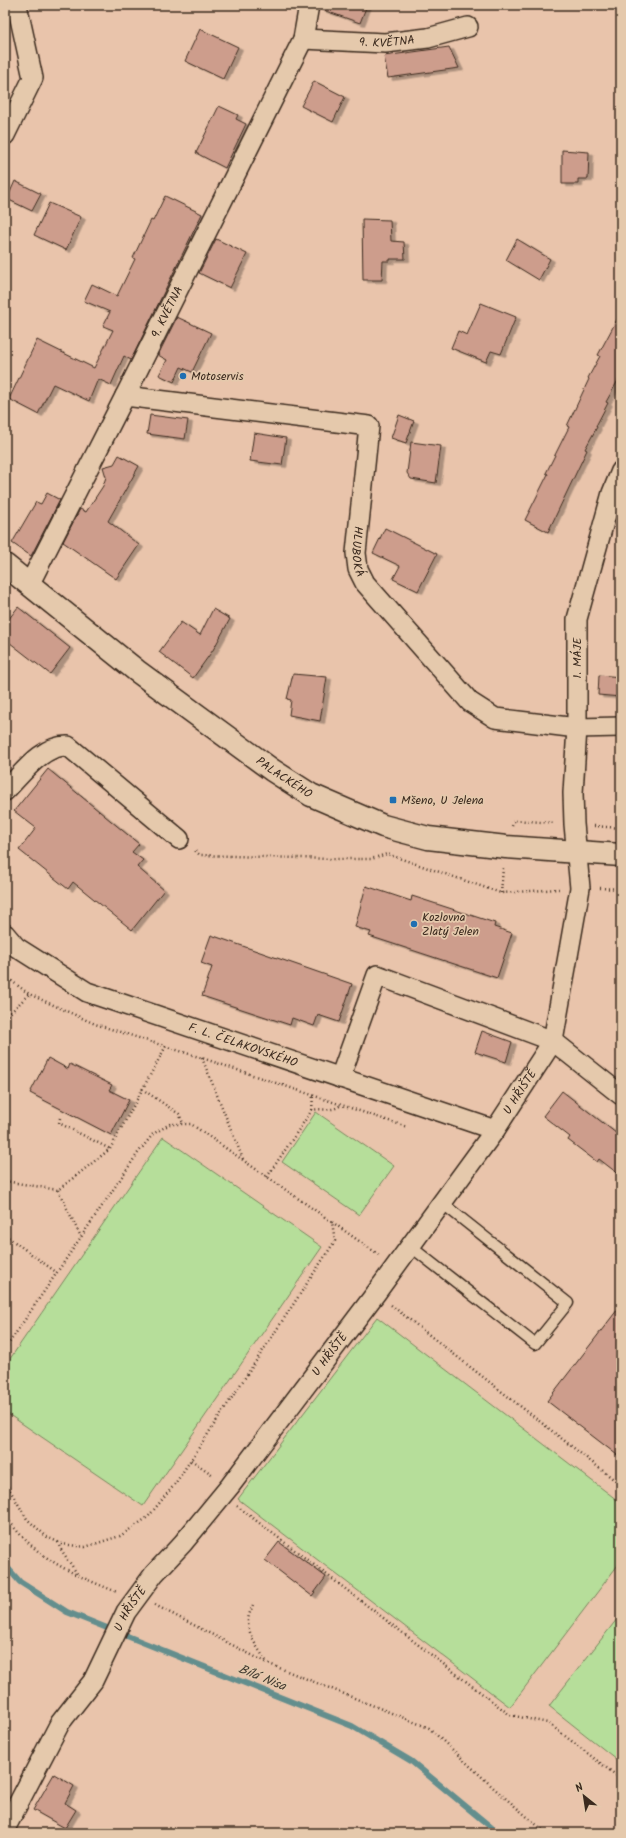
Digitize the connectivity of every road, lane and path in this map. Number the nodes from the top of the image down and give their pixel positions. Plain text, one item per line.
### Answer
1 (17, 5) edge
2 (310, 5) edge
3 (468, 27) dead end
4 (303, 39) junction
5 (5, 135) edge
6 (125, 396) junction
7 (621, 471) edge
8 (616, 495) edge
9 (5, 565) edge
10 (29, 584) junction
11 (621, 727) edge
12 (577, 728) junction
13 (5, 791) edge
14 (179, 839) joint
15 (577, 851) junction
16 (621, 855) edge
17 (580, 888) junction
18 (621, 889) edge
19 (5, 934) edge
20 (5, 976) edge
21 (29, 994) junction
22 (5, 1018) edge
23 (553, 1041) junction
24 (166, 1046) junction
25 (202, 1058) junction
26 (340, 1078) junction
27 (142, 1089) junction
28 (313, 1095) junction
29 (621, 1095) edge
30 (341, 1105) junction
31 (312, 1110) junction
32 (60, 1118) dead end
33 (183, 1123) junction
34 (407, 1127) dead end
35 (495, 1130) junction
36 (110, 1149) junction
37 (243, 1160) junction
38 (267, 1177) junction
39 (5, 1181) edge
40 (58, 1190) junction
41 (442, 1203) junction
42 (332, 1222) junction
43 (5, 1235) edge
44 (81, 1237) junction
45 (410, 1246) junction
46 (395, 1266) junction
47 (56, 1272) junction
48 (376, 1293) junction
49 (5, 1349) edge
50 (191, 1460) junction
51 (5, 1482) edge
52 (621, 1485) edge
53 (226, 1491) junction
54 (5, 1515) edge
55 (58, 1542) junction
56 (80, 1577) junction
57 (253, 1605) dead end
58 (131, 1606) junction
59 (267, 1663) junction
60 (621, 1779) edge
61 (5, 1829) edge
62 (546, 1833) edge

1 - 5 street
2 - 4 street, 9. KVĚTNA
3 - 4 street, 9. KVĚTNA
4 - 6 street, 9. KVĚTNA
6 - 10 street, 9. KVĚTNA
6 - 12 street, HLUBOKÁ
7 - 8 street, 1. MÁJE
8 - 12 street, 1. MÁJE
9 - 10 street, PALACKÉHO
10 - 15 street, PALACKÉHO
11 - 12 street, HLUBOKÁ
12 - 15 street, 1. MÁJE
13 - 14 street
14 - 17 path
15 - 16 street, PALACKÉHO
15 - 17 street, U HŘIŠTĚ
17 - 18 path
17 - 23 street, U HŘIŠTĚ
19 - 26 street, F. L. ČELAKOVSKÉHO
20 - 21 path
21 - 22 path
21 - 24 path
23 - 26 street
23 - 29 street
23 - 35 street, U HŘIŠTĚ
24 - 25 path
24 - 27 path
25 - 28 path
25 - 37 path
26 - 35 street, F. L. ČELAKOVSKÉHO
27 - 33 path
27 - 36 path
28 - 30 path
28 - 31 path
30 - 31 path
30 - 34 path
31 - 38 path
32 - 36 path
33 - 37 path
33 - 44 path
35 - 41 street, U HŘIŠTĚ
36 - 40 path
37 - 38 path
38 - 42 path
39 - 40 path
40 - 44 path
41 - 45 street, U HŘIŠTĚ
41 - 45 lane
42 - 46 path
42 - 50 path
43 - 47 path
44 - 47 path
45 - 46 street, U HŘIŠTĚ
46 - 48 street, U HŘIŠTĚ
47 - 49 path
48 - 52 path
48 - 53 street, U HŘIŠTĚ
50 - 53 path
50 - 55 path
51 - 55 path
53 - 58 street, U HŘIŠTĚ
53 - 60 path
54 - 56 path
55 - 56 path
56 - 58 path
57 - 59 path
58 - 59 path
58 - 61 street, U HŘIŠTĚ
59 - 62 path

